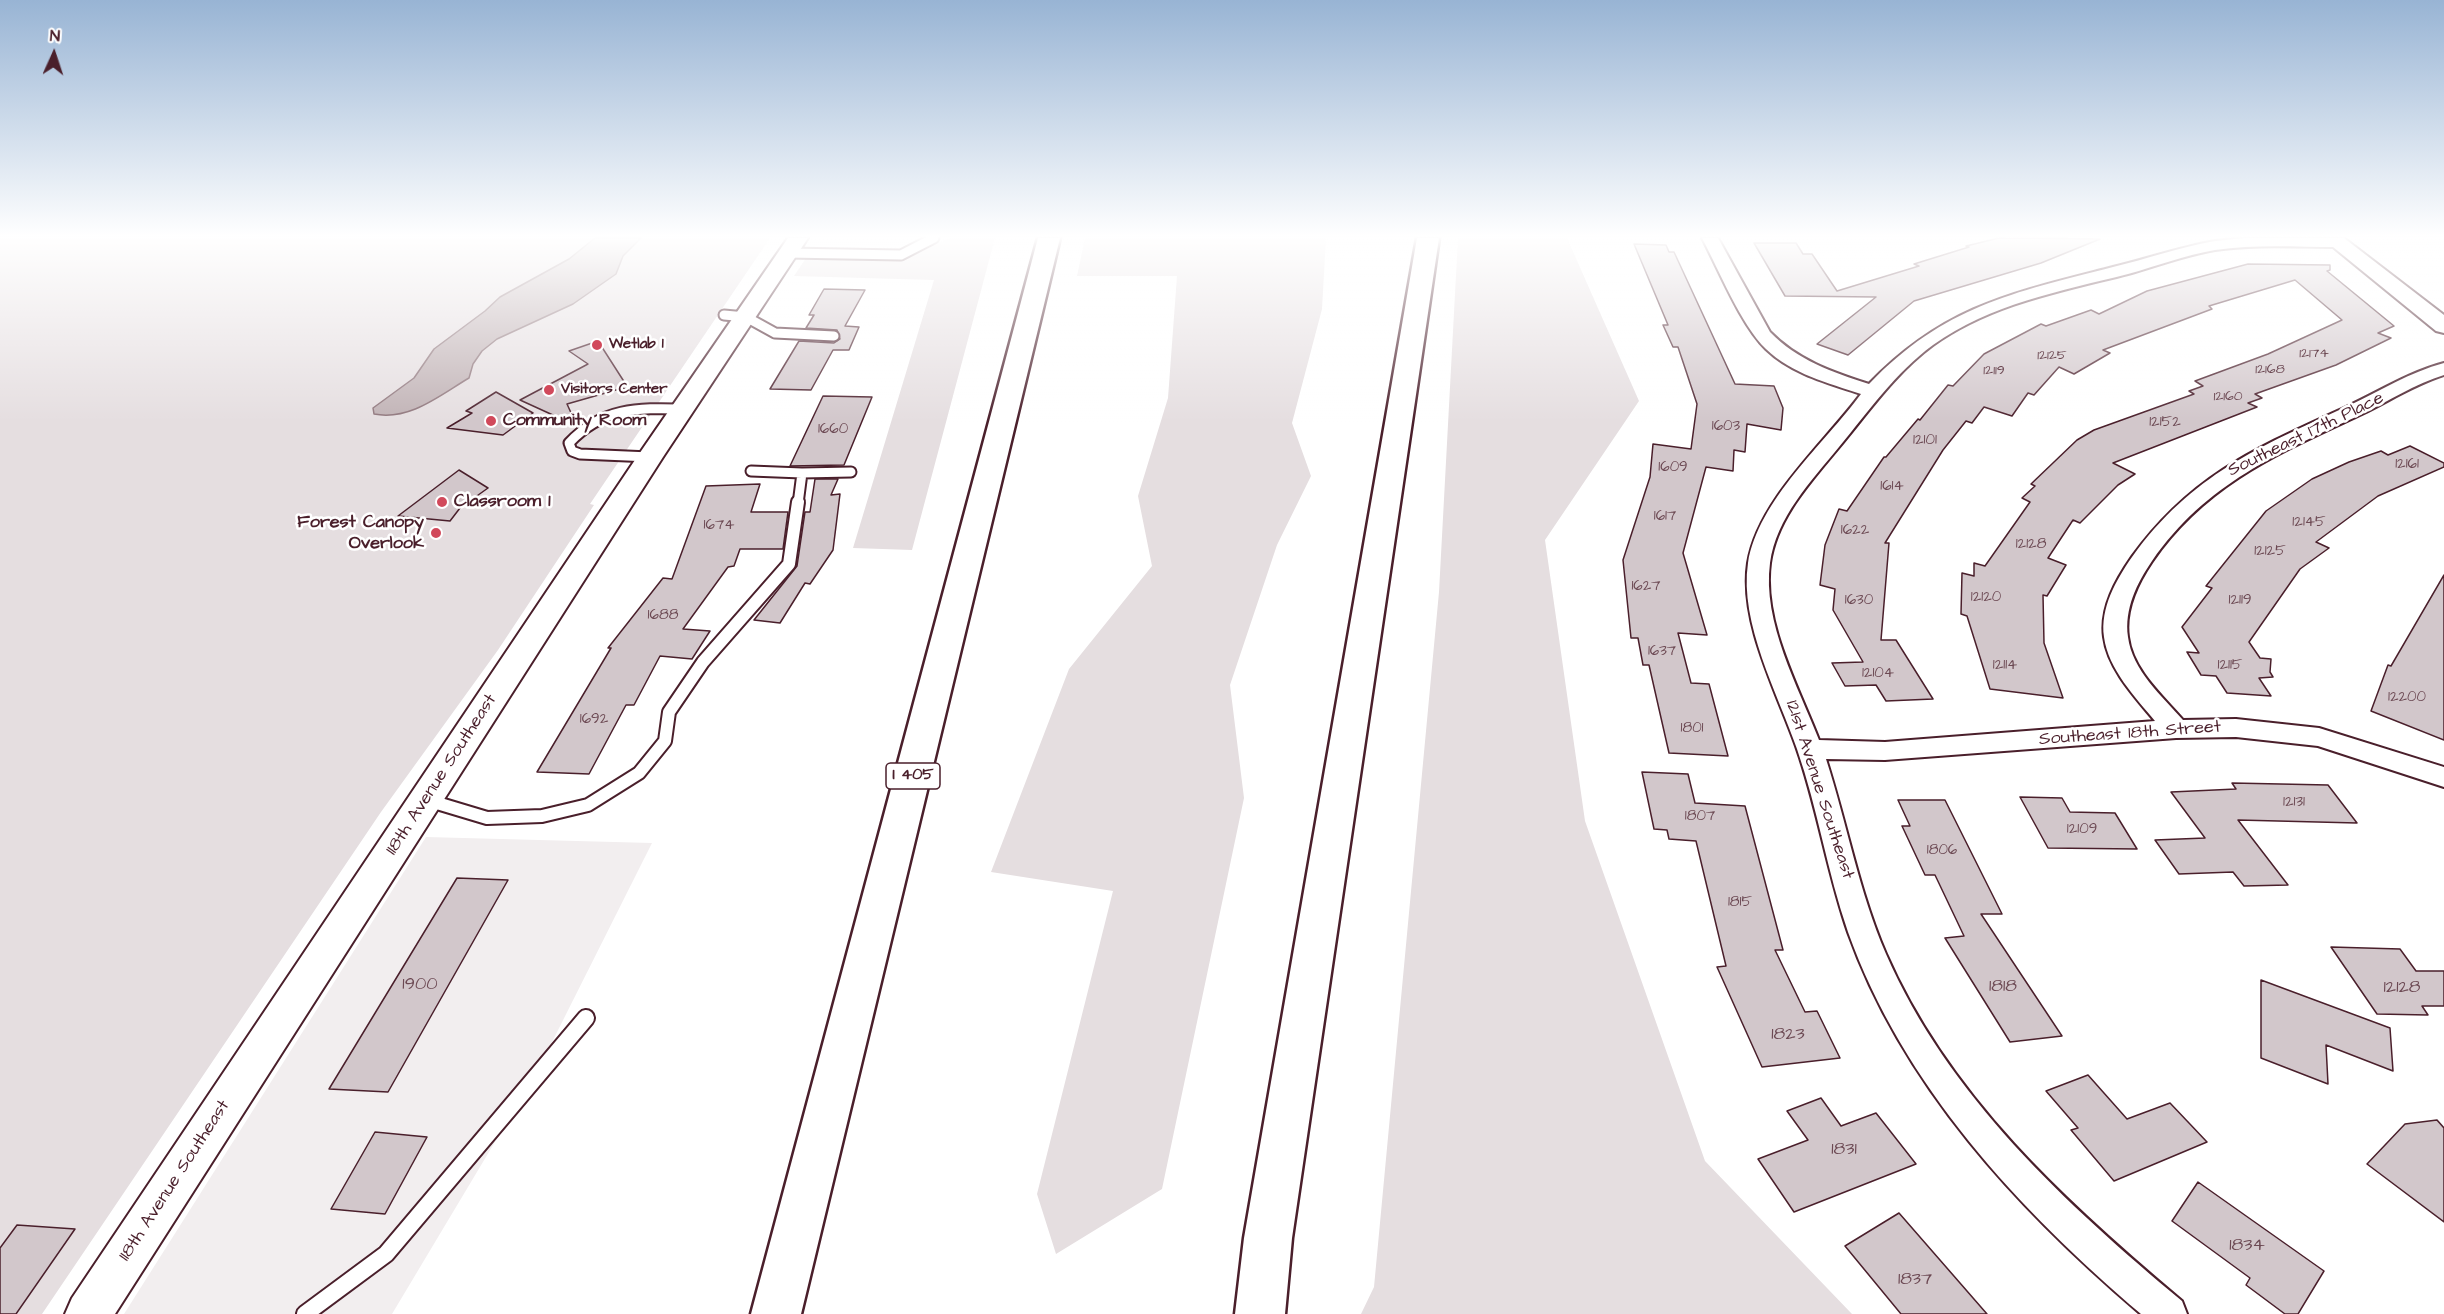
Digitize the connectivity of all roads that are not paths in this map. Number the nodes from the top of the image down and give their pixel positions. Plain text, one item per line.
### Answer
1 (749, 299) edge
2 (1033, 299) edge
3 (1418, 299) edge
4 (1743, 299) edge
5 (2013, 299) edge
6 (2410, 299) edge
7 (735, 316) junction
8 (2444, 326) edge
9 (834, 336) dead end
10 (2444, 369) edge
11 (1873, 391) junction
12 (684, 409) junction
13 (650, 457) junction
14 (751, 471) dead end
15 (851, 472) dead end
16 (802, 473) junction
17 (2176, 729) junction
18 (1810, 749) junction
19 (2444, 777) edge
20 (426, 800) junction
21 (586, 1018) dead end
22 (88, 1314) edge
23 (305, 1314) edge
24 (776, 1314) edge
25 (1260, 1314) edge
26 (2169, 1314) edge

1 - 7 street, 118th Avenue Southeast
2 - 24 highway, I 405
3 - 25 highway
4 - 11 street
5 - 11 street, 121st Avenue Southeast
6 - 8 street
7 - 9 lane
7 - 12 street, 118th Avenue Southeast
10 - 17 street, Southeast 17th Place
11 - 18 street, 121st Avenue Southeast
12 - 13 street, 118th Avenue Southeast
12 - 13 lane
13 - 20 street, 118th Avenue Southeast
14 - 16 lane
15 - 16 lane
16 - 20 lane
17 - 18 street, Southeast 18th Street
17 - 19 street, Southeast 18th Street
18 - 26 street, 121st Avenue Southeast
20 - 22 street, 118th Avenue Southeast
21 - 23 lane

